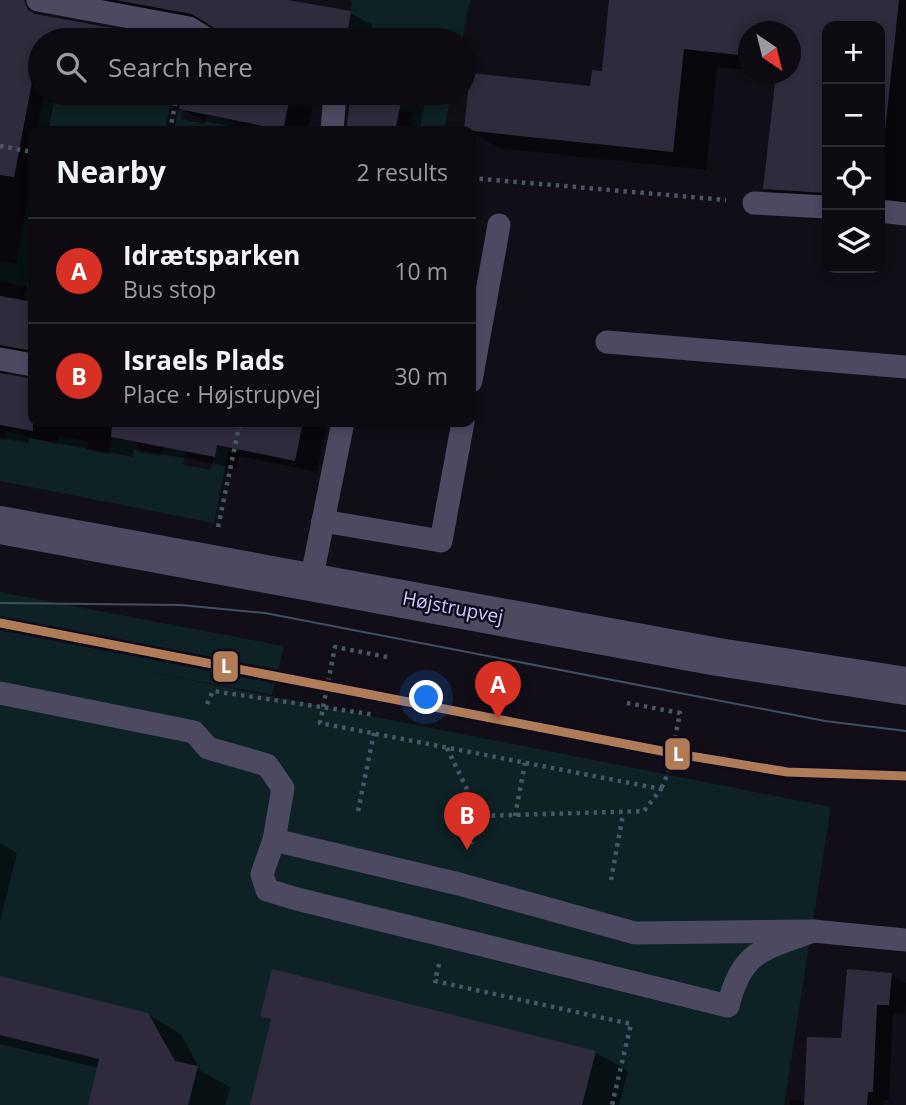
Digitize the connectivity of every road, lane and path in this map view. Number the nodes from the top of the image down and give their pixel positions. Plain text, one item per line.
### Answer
1 (38, 0) edge
2 (190, 28) edge
3 (175, 105) edge
4 (334, 105) edge
5 (171, 126) edge
6 (332, 126) edge
7 (0, 146) edge
8 (28, 151) edge
9 (476, 178) edge
10 (754, 203) joint
11 (822, 207) edge
12 (885, 212) edge
13 (906, 214) edge
14 (499, 225) dead end
15 (607, 342) dead end
16 (476, 353) edge
17 (0, 359) edge
18 (28, 364) edge
19 (906, 368) edge
20 (239, 427) edge
21 (342, 427) edge
22 (462, 427) edge
23 (323, 521) junction
24 (0, 525) edge
25 (211, 563) junction
26 (311, 581) junction
27 (387, 657) dead end
28 (906, 686) edge
29 (0, 693) edge
30 (627, 703) dead end
31 (323, 706) junction
32 (375, 715) dead end
33 (194, 732) junction
34 (374, 733) junction
35 (446, 747) junction
36 (524, 762) junction
37 (661, 789) junction
38 (358, 811) dead end
39 (623, 814) junction
40 (480, 816) junction
41 (515, 816) junction
42 (274, 840) junction
43 (471, 844) dead end
44 (611, 880) dead end
45 (813, 931) junction
46 (906, 940) edge
47 (440, 960) dead end
48 (612, 1105) edge

1 - 2 lane
3 - 5 path
4 - 6 lane
7 - 8 path
9 - 10 path
10 - 11 lane
12 - 13 lane
14 - 16 lane
15 - 19 lane
17 - 18 lane
20 - 25 path
21 - 23 lane
22 - 23 lane
23 - 26 lane
24 - 25 street, Højstrupvej
25 - 26 street, Højstrupvej
26 - 28 street, Højstrupvej
27 - 31 path
29 - 33 lane
30 - 37 path
31 - 32 path
31 - 33 path
31 - 34 path
33 - 42 lane
34 - 35 path
34 - 38 path
35 - 36 path
35 - 40 path
36 - 37 path
36 - 41 path
37 - 39 path
39 - 41 path
39 - 44 path
40 - 41 path
40 - 43 path
42 - 45 lane
42 - 45 lane
45 - 46 lane
47 - 48 path

